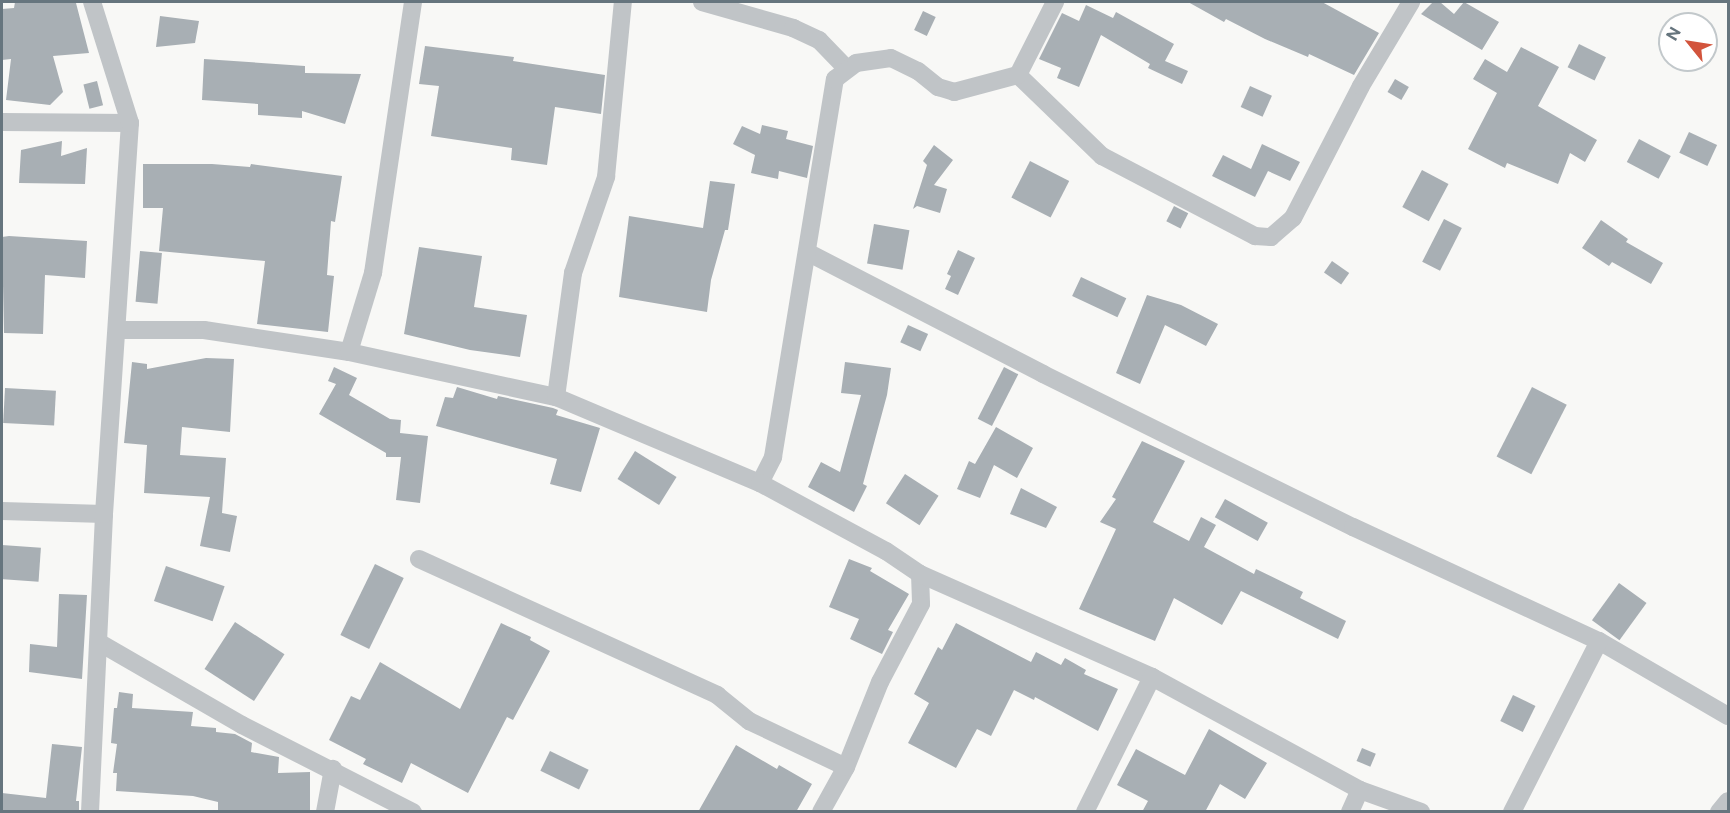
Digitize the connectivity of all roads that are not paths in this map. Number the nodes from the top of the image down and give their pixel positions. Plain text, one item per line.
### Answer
1 (92, 2) edge
2 (413, 2) edge
3 (625, 2) edge
4 (702, 2) edge
5 (1055, 2) edge
6 (1411, 2) edge
7 (847, 69) junction
8 (1018, 75) junction
9 (2, 122) edge
10 (130, 123) junction
11 (807, 252) junction
12 (118, 330) junction
13 (350, 352) junction
14 (556, 397) junction
15 (760, 483) junction
16 (2, 511) edge
17 (104, 514) junction
18 (419, 559) dead end
19 (920, 574) junction
20 (1599, 641) junction
21 (100, 644) junction
22 (1152, 677) junction
23 (1728, 716) edge
24 (846, 766) junction
25 (333, 769) junction
26 (1360, 790) junction
27 (1728, 801) edge
28 (90, 812) edge
29 (325, 812) edge
30 (413, 812) edge
31 (821, 812) edge
32 (1084, 812) edge
33 (1350, 812) edge
34 (1421, 812) edge
35 (1512, 812) edge
36 (1719, 812) edge

1 - 10 street
2 - 13 street
3 - 14 street
4 - 7 street
5 - 8 street
6 - 8 street
7 - 8 street
7 - 11 street
9 - 10 street
10 - 12 street
11 - 15 street
11 - 20 street
12 - 13 street
12 - 17 street
13 - 14 street
14 - 15 street
15 - 19 street
16 - 17 street
17 - 21 street
18 - 24 street
19 - 22 street
19 - 24 street
20 - 23 street
20 - 35 street
21 - 25 street
21 - 28 street
22 - 26 street
22 - 32 street
24 - 31 street
25 - 29 street
25 - 30 street
26 - 33 street
26 - 34 street
27 - 36 street

